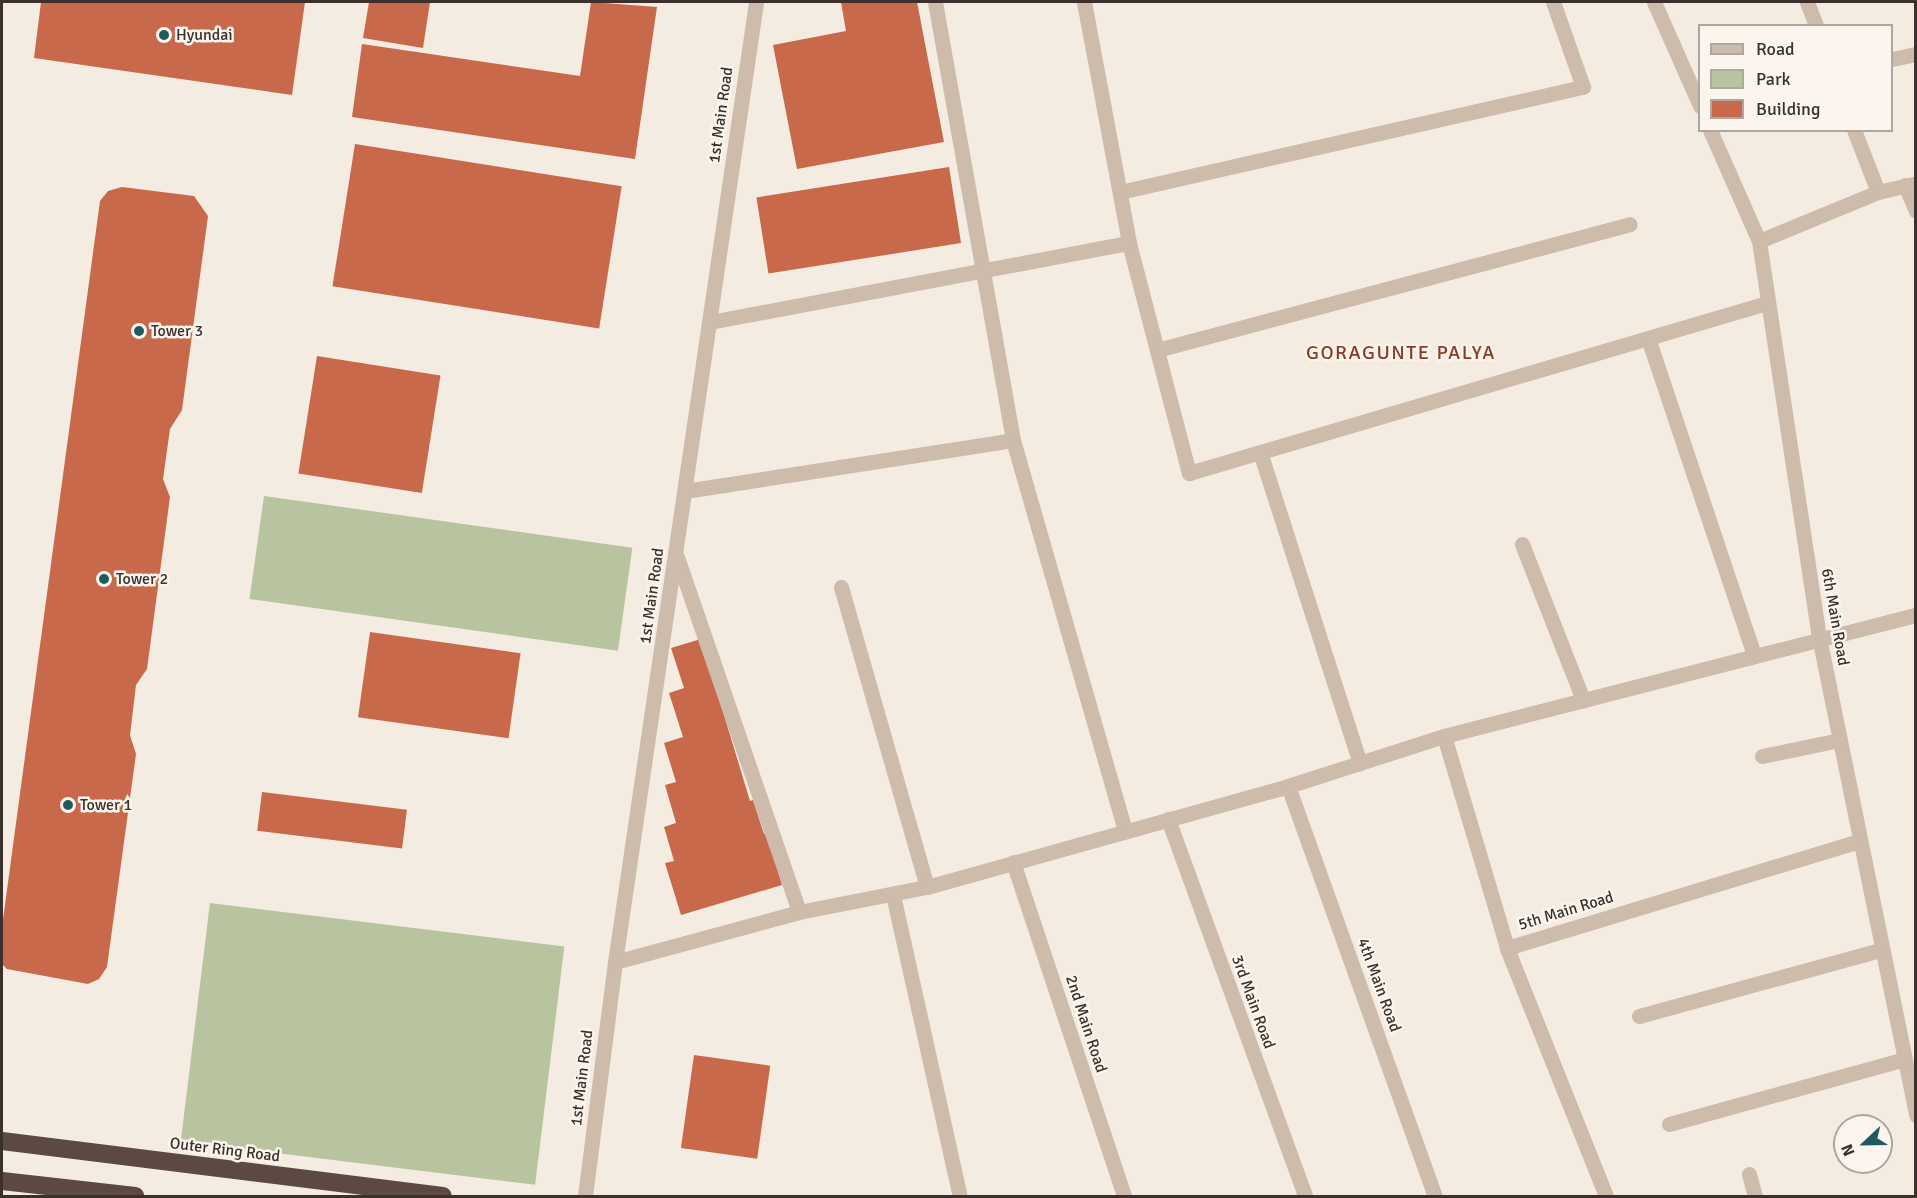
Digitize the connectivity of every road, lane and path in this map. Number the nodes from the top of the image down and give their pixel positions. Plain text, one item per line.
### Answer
1 (756, 2) edge
2 (935, 2) edge
3 (1084, 2) edge
4 (1554, 2) edge
5 (1654, 2) edge
6 (1807, 2) edge
7 (1815, 24) edge
8 (1916, 54) edge
9 (1893, 59) edge
10 (1698, 101) edge
11 (1711, 132) edge
12 (1855, 132) edge
13 (1910, 184) edge
14 (1120, 192) junction
15 (1878, 192) junction
16 (1916, 211) edge
17 (1629, 224) dead end
18 (1759, 241) junction
19 (1129, 243) junction
20 (983, 269) junction
21 (1767, 303) junction
22 (710, 322) junction
23 (1648, 338) junction
24 (1157, 350) junction
25 (1013, 440) junction
26 (1260, 452) junction
27 (685, 491) junction
28 (1522, 544) dead end
29 (676, 554) junction
30 (841, 587) dead end
31 (1916, 615) edge
32 (1819, 637) junction
33 (1754, 654) junction
34 (1583, 700) junction
35 (1444, 736) junction
36 (1839, 740) junction
37 (1762, 756) dead end
38 (1360, 763) junction
39 (1288, 786) junction
40 (1168, 819) junction
41 (1125, 831) junction
42 (1859, 841) junction
43 (1013, 862) junction
44 (927, 887) junction
45 (892, 895) junction
46 (799, 912) junction
47 (1507, 948) junction
48 (1880, 950) junction
49 (615, 962) junction
50 (1639, 1016) dead end
51 (1902, 1060) junction
52 (1914, 1105) edge
53 (1669, 1124) dead end
54 (2, 1141) edge
55 (1749, 1174) dead end
56 (2, 1181) edge
57 (135, 1197) edge
58 (443, 1197) edge
59 (585, 1197) edge
60 (960, 1197) edge
61 (1124, 1197) edge
62 (1305, 1197) edge
63 (1435, 1197) edge
64 (1606, 1197) edge
65 (1755, 1197) edge

1 - 22 street, 1st Main Road
2 - 20 street
3 - 14 street
4 - 14 street
5 - 10 street
6 - 7 street
8 - 9 street
11 - 18 street, 6th Main Road
12 - 15 street
13 - 15 street
13 - 16 street
14 - 19 street
15 - 18 street
17 - 24 street
18 - 21 street, 6th Main Road
19 - 20 street
19 - 24 street
20 - 22 street
20 - 25 street
21 - 23 street
21 - 32 street, 6th Main Road
22 - 27 street, 1st Main Road
23 - 26 street
23 - 33 street
24 - 26 street
25 - 27 street
25 - 41 street
26 - 38 street
27 - 29 street, 1st Main Road
28 - 34 street
29 - 46 street
29 - 49 street, 1st Main Road
30 - 44 street
31 - 32 street
32 - 33 street
32 - 36 street, 6th Main Road
33 - 34 street
34 - 35 street
35 - 38 street
35 - 47 street
36 - 37 street
36 - 42 street, 6th Main Road
38 - 39 street
39 - 40 street
39 - 63 street, 4th Main Road
40 - 41 street
40 - 62 street, 3rd Main Road
41 - 43 street
42 - 47 street, 5th Main Road
42 - 48 street, 6th Main Road
43 - 44 street
43 - 61 street, 2nd Main Road
44 - 45 street
45 - 46 street
45 - 60 street
46 - 49 street
47 - 64 street, 5th Main Road
48 - 50 street
48 - 51 street, 6th Main Road
49 - 59 street, 1st Main Road
51 - 52 street, 6th Main Road
51 - 53 street
54 - 58 highway, Outer Ring Road
55 - 65 street
56 - 57 highway

